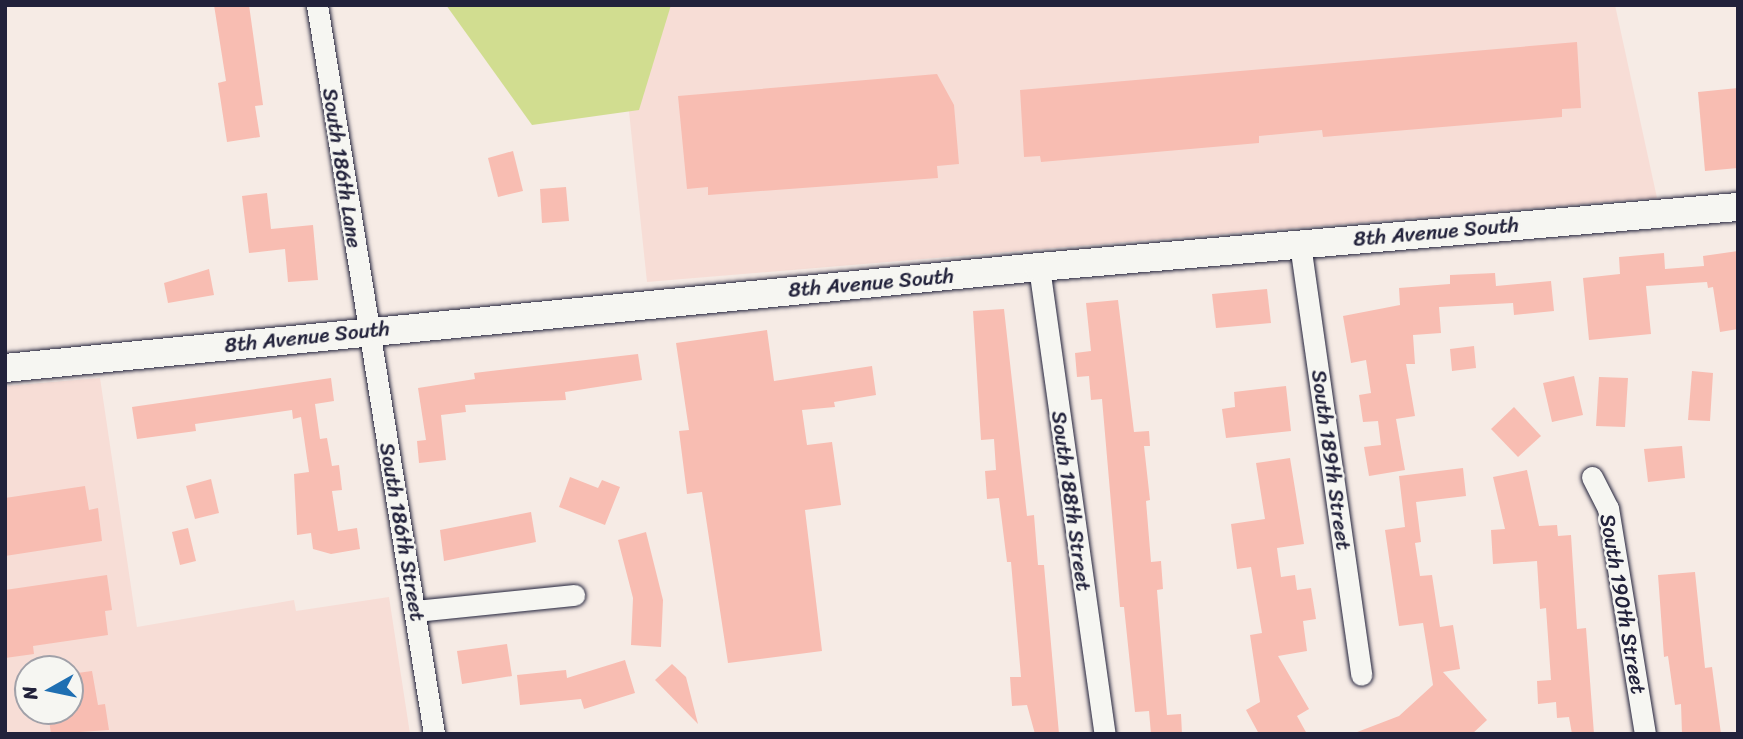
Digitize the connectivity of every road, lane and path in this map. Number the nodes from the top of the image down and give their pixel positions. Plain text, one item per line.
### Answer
1 (317, 5) edge
2 (1738, 207) edge
3 (1300, 244) junction
4 (1039, 267) junction
5 (367, 330) junction
6 (5, 368) edge
7 (1592, 477) dead end
8 (574, 595) dead end
9 (416, 611) junction
10 (1361, 675) dead end
11 (434, 734) edge
12 (1105, 734) edge
13 (1645, 734) edge

1 - 5 street, South 186th Lane
2 - 3 street, 8th Avenue South
3 - 4 street, 8th Avenue South
3 - 10 street, South 189th Street
4 - 5 street, 8th Avenue South
4 - 12 street, South 188th Street
5 - 6 street, 8th Avenue South
5 - 9 street, South 186th Street
7 - 13 street, South 190th Street
8 - 9 street
9 - 11 street, South 186th Street

